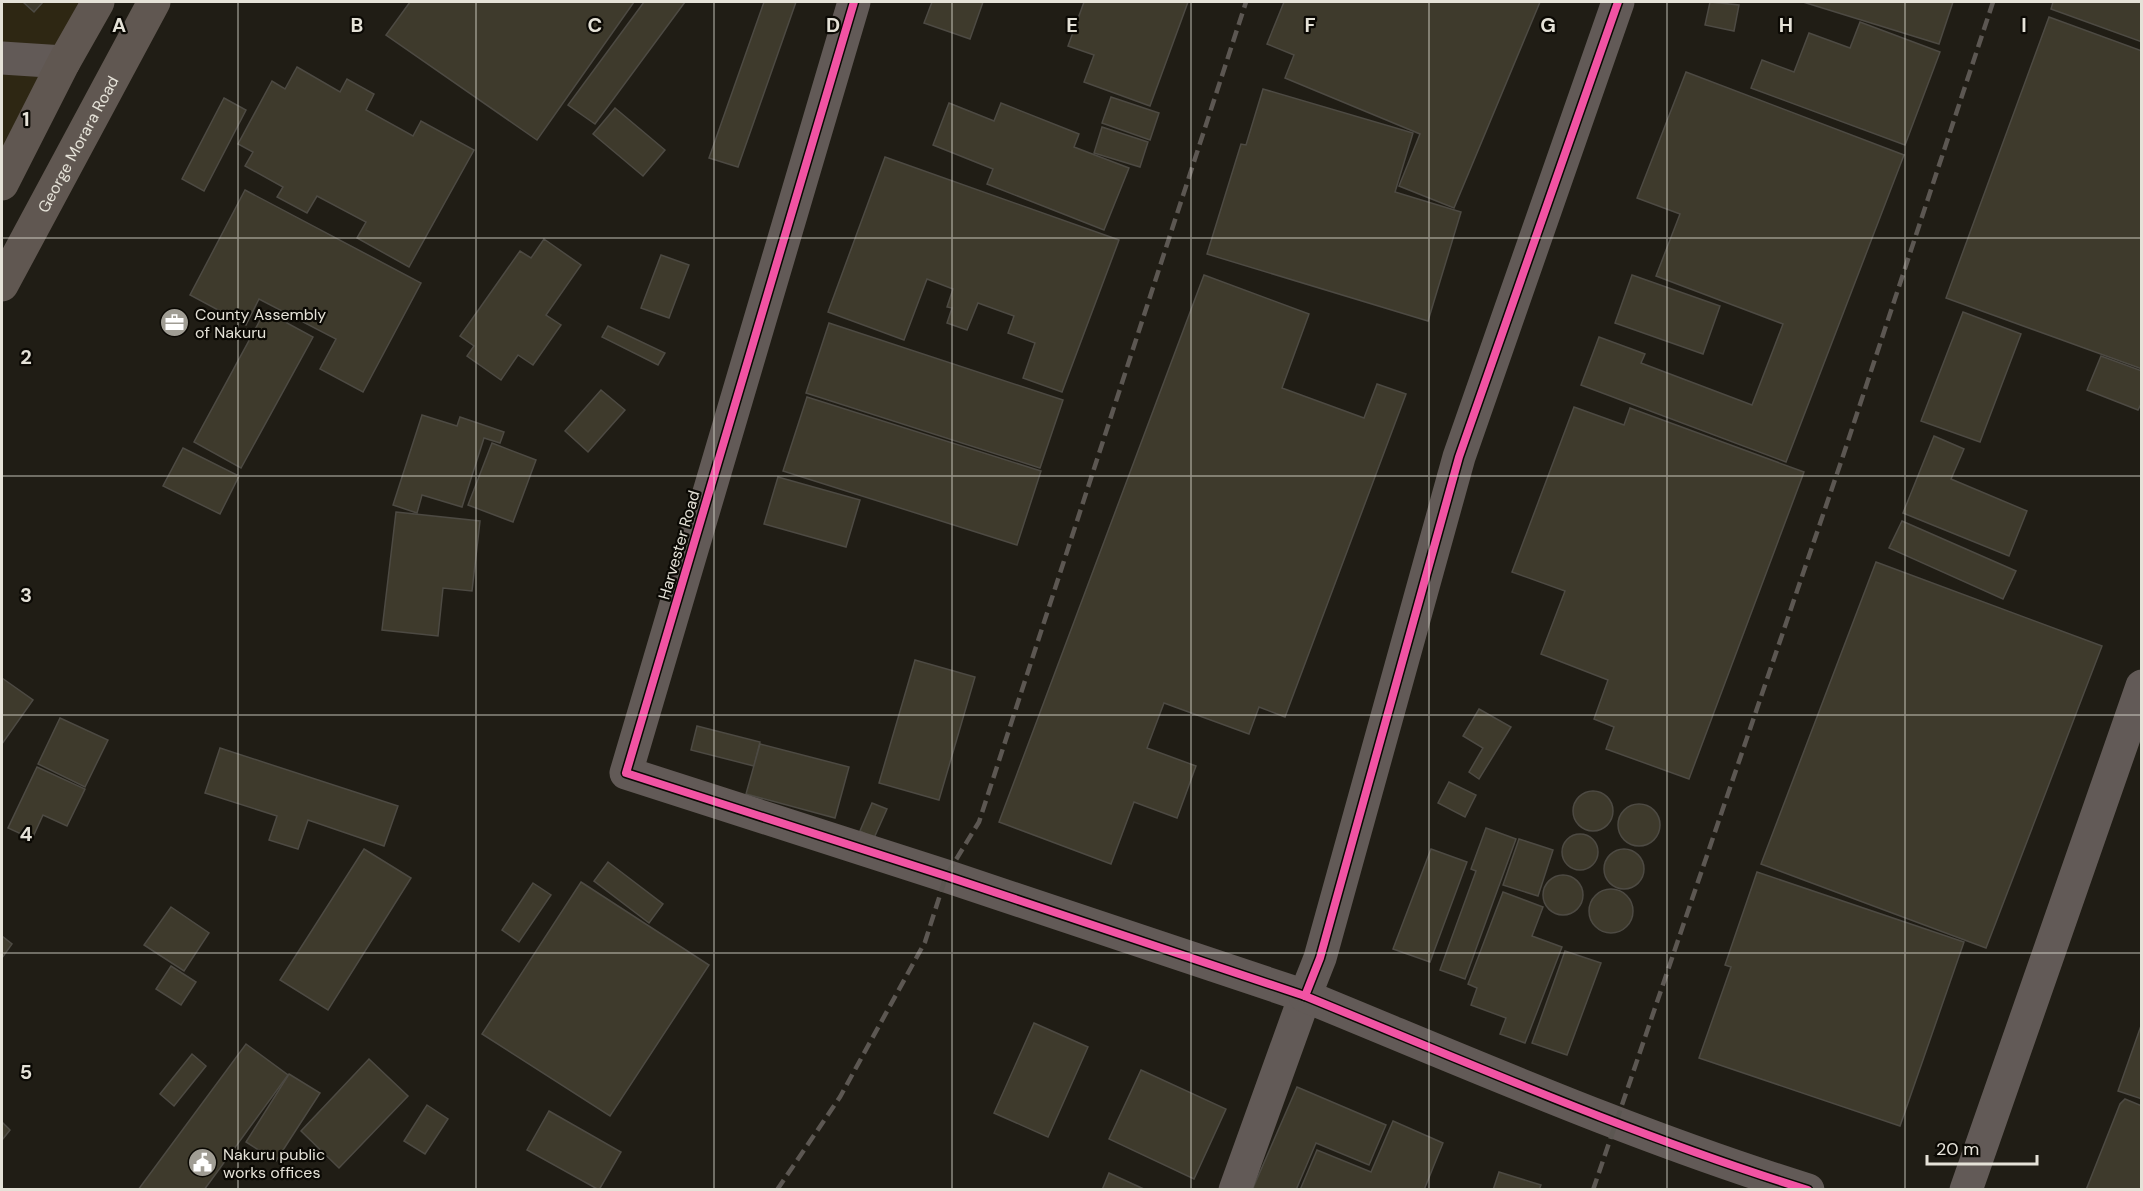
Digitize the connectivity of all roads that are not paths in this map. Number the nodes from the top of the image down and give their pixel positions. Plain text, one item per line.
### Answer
1 (98, 2) edge
2 (154, 2) edge
3 (854, 2) edge
4 (1618, 2) edge
5 (2, 58) edge
6 (64, 63) junction
7 (2, 184) edge
8 (2, 285) edge
9 (2142, 686) edge
10 (1305, 996) junction
11 (1234, 1190) edge
12 (1808, 1190) edge
13 (1966, 1190) edge

1 - 6 highway
2 - 8 highway, George Morara Road
3 - 10 street, Harvester Road
4 - 10 street
5 - 6 street
6 - 7 highway
9 - 13 street
10 - 11 street
10 - 12 street

